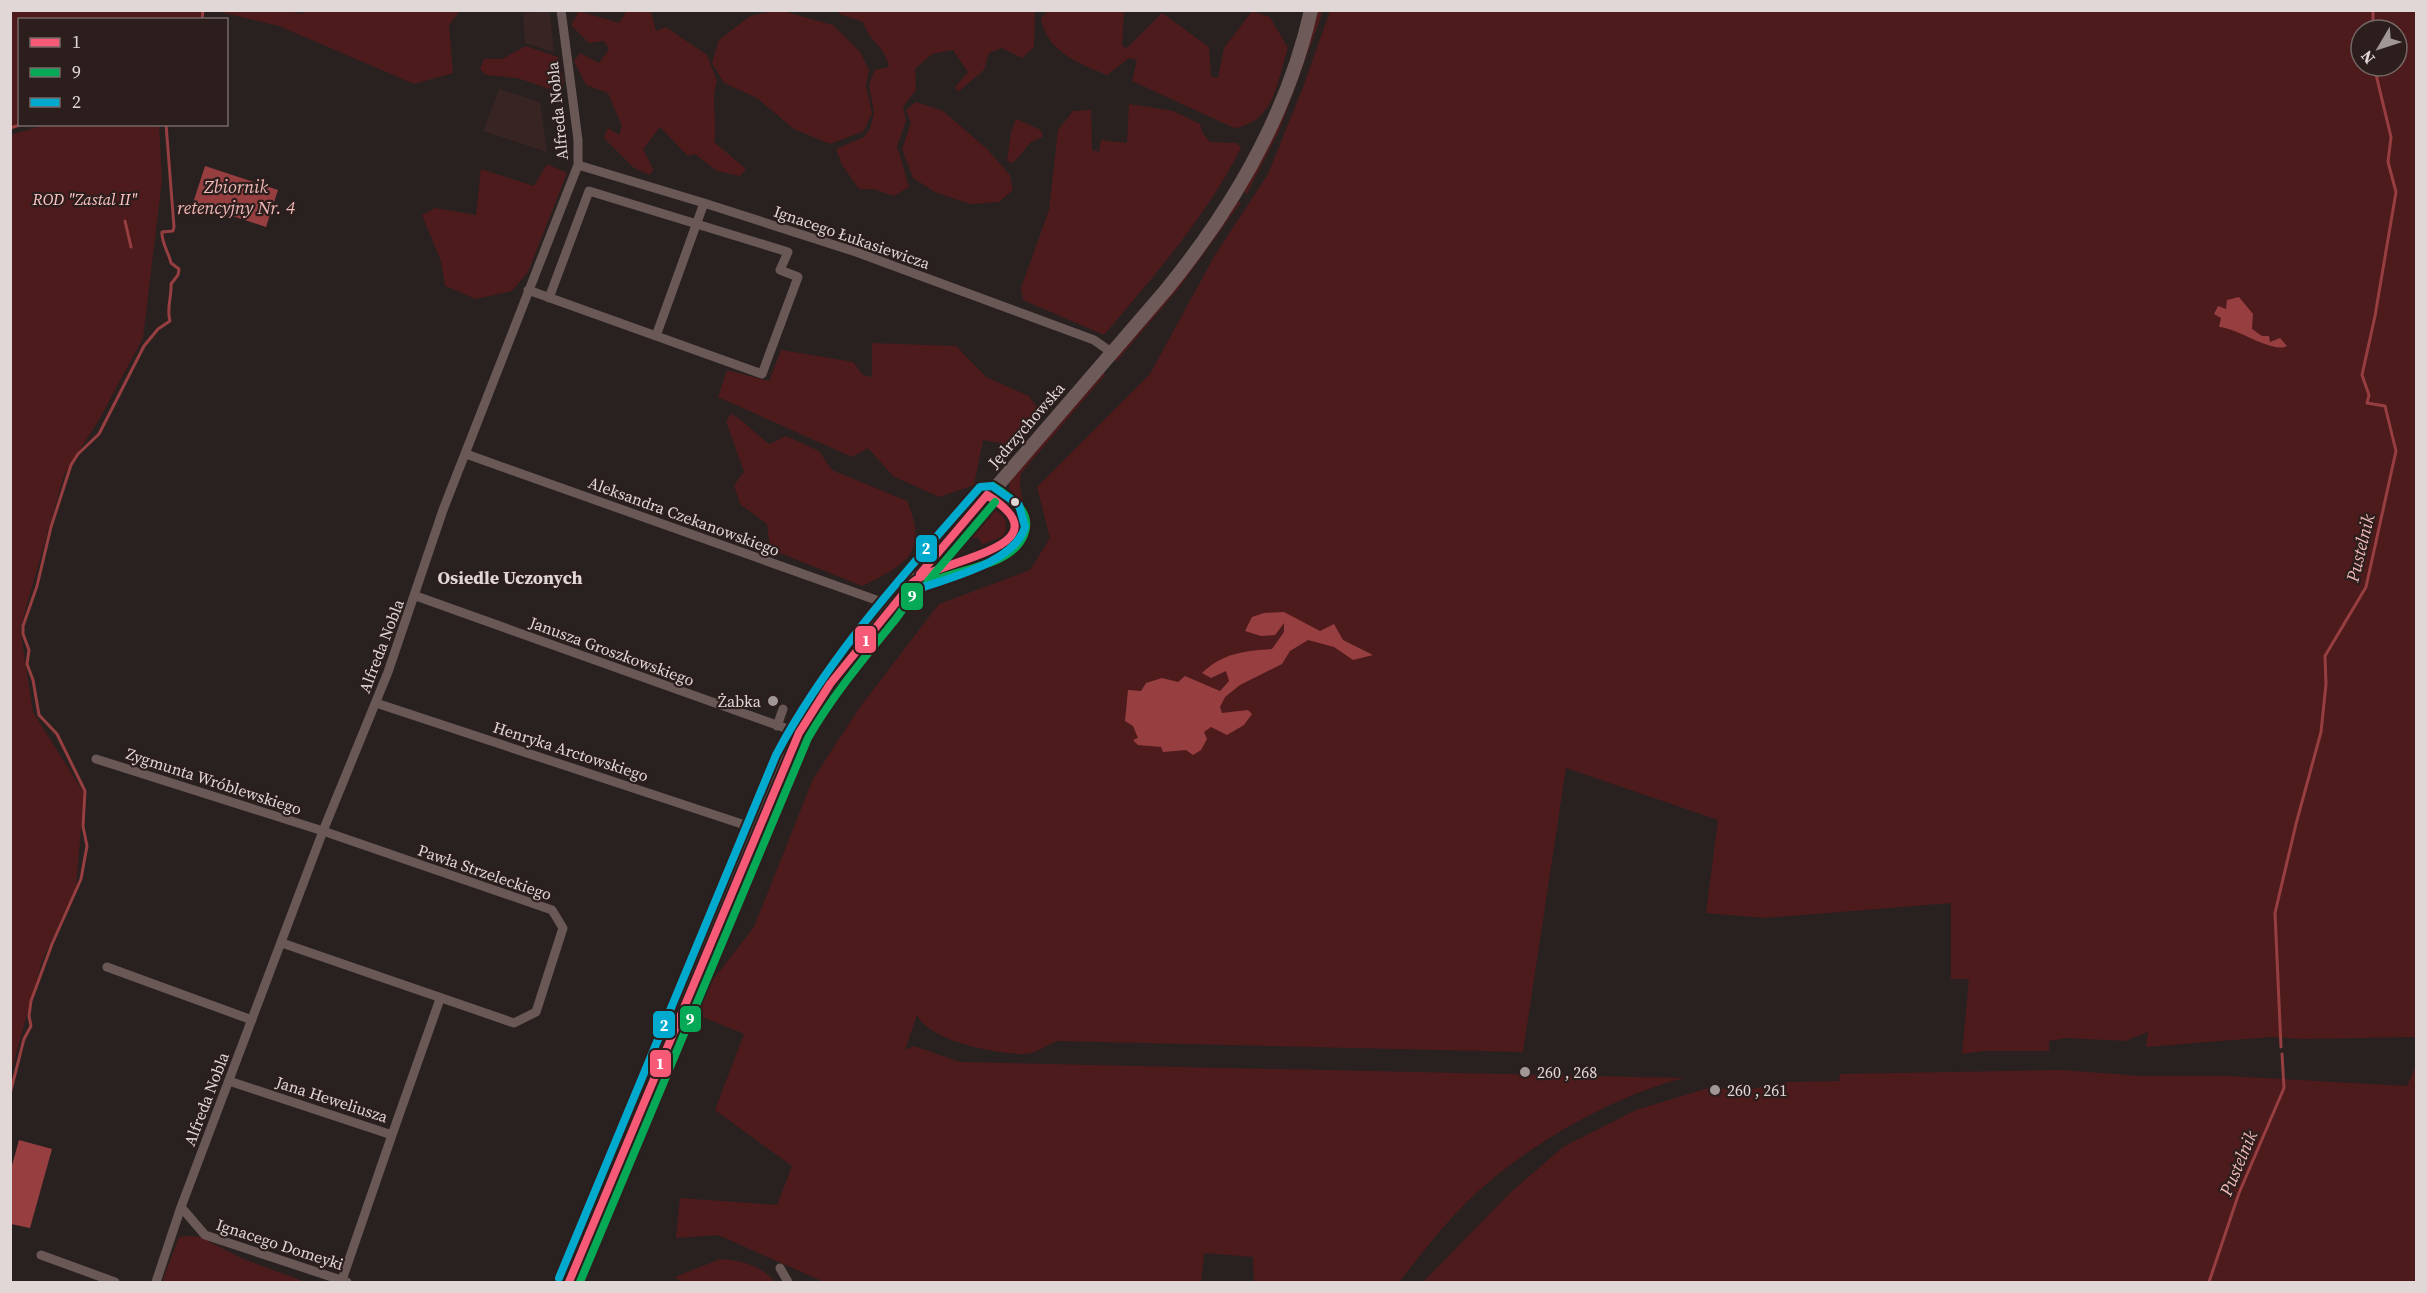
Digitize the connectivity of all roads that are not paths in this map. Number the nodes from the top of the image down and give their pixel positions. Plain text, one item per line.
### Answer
1 (561, 10) edge
2 (1311, 10) edge
3 (578, 165) junction
4 (704, 202) junction
5 (698, 223) junction
6 (528, 290) junction
7 (549, 298) junction
8 (656, 336) junction
9 (1111, 352) junction
10 (466, 454) junction
11 (416, 596) junction
12 (892, 606) junction
13 (376, 703) junction
14 (783, 709) dead end
15 (777, 726) junction
16 (799, 734) junction
17 (96, 759) dead end
18 (757, 829) junction
19 (323, 831) junction
20 (282, 943) junction
21 (107, 967) dead end
22 (440, 999) junction
23 (252, 1020) junction
24 (229, 1081) junction
25 (392, 1135) junction
26 (181, 1207) junction
27 (41, 1255) dead end
28 (780, 1269) dead end
29 (344, 1281) edge
30 (114, 1282) edge
31 (156, 1282) edge
32 (569, 1282) edge
33 (788, 1282) edge

1 - 3 street, Alfreda Nobla
2 - 9 main road, Jędrzychowska
3 - 4 street, Ignacego Łukasiewicza
3 - 6 street, Alfreda Nobla
4 - 5 street
4 - 9 street, Ignacego Łukasiewicza
5 - 7 street
5 - 8 street
5 - 8 street
6 - 7 street
6 - 10 street, Alfreda Nobla
7 - 8 street
9 - 12 main road, Jędrzychowska
10 - 11 street, Alfreda Nobla
10 - 12 street, Aleksandra Czekanowskiego
11 - 13 street, Alfreda Nobla
11 - 15 street, Janusza Groszkowskiego
12 - 16 main road, Jędrzychowska
13 - 18 street, Henryka Arctowskiego
13 - 19 street, Alfreda Nobla
14 - 15 street
15 - 16 street, Janusza Groszkowskiego
16 - 18 main road, Jędrzychowska
17 - 19 street, Zygmunta Wróblewskiego
18 - 32 main road, Jędrzychowska
19 - 20 street, Alfreda Nobla
19 - 22 street, Pawła Strzeleckiego
20 - 22 street, Pawła Strzeleckiego
20 - 23 street, Alfreda Nobla
21 - 23 street
22 - 25 street, Jana Heweliusza
23 - 24 street, Alfreda Nobla
24 - 25 street, Jana Heweliusza
24 - 26 street, Alfreda Nobla
25 - 29 street
26 - 29 street, Ignacego Domeyki
26 - 31 street, Alfreda Nobla
27 - 30 street
28 - 33 street

